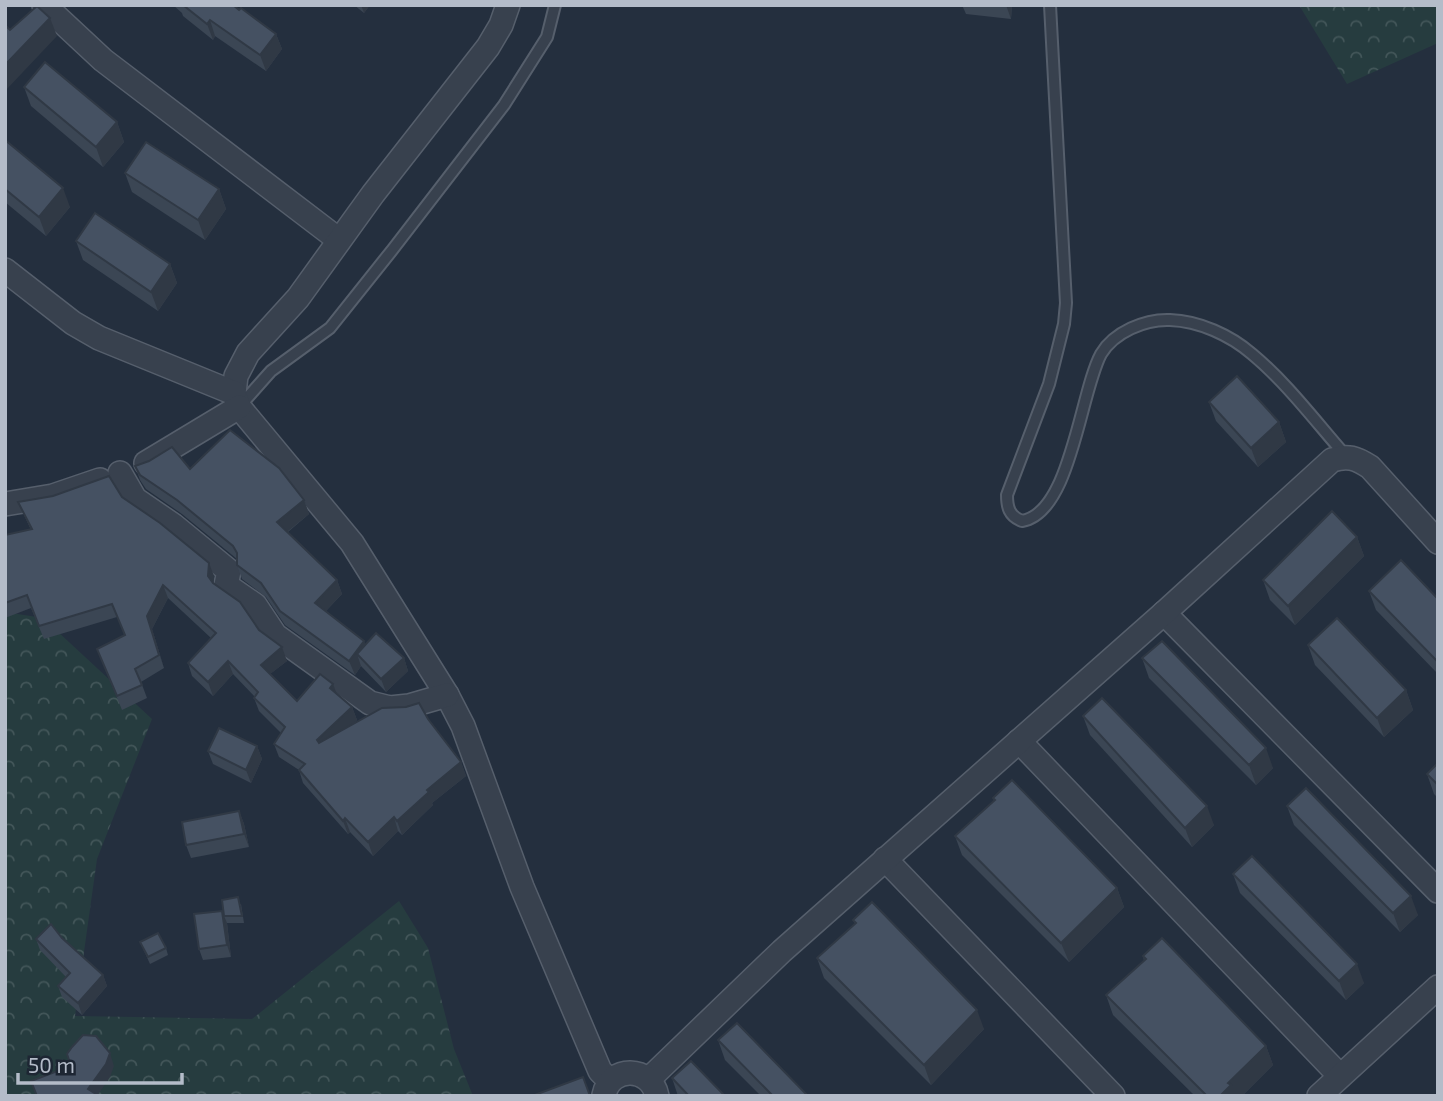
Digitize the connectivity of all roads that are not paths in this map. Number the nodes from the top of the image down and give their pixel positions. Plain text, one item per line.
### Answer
1 (44, 5) edge
2 (508, 5) edge
3 (555, 5) edge
4 (1050, 5) edge
5 (339, 240) junction
6 (5, 270) edge
7 (237, 400) junction
8 (1346, 456) junction
9 (120, 473) junction
10 (5, 504) edge
11 (1438, 542) edge
12 (1164, 613) junction
13 (446, 695) junction
14 (1019, 741) junction
15 (886, 859) junction
16 (1438, 891) edge
17 (1438, 987) edge
18 (1340, 1076) junction
19 (653, 1087) edge
20 (607, 1088) edge
21 (1113, 1096) edge
22 (1319, 1096) edge

1 - 5 street
2 - 5 street
3 - 7 lane
4 - 8 lane
5 - 7 street
6 - 7 street
7 - 9 street
7 - 13 street
8 - 11 street
8 - 12 street
9 - 10 street
9 - 13 street
12 - 14 street
12 - 16 street
13 - 20 street
14 - 15 street
14 - 18 street
15 - 19 street
15 - 21 street
17 - 18 street
18 - 22 street
19 - 20 street

